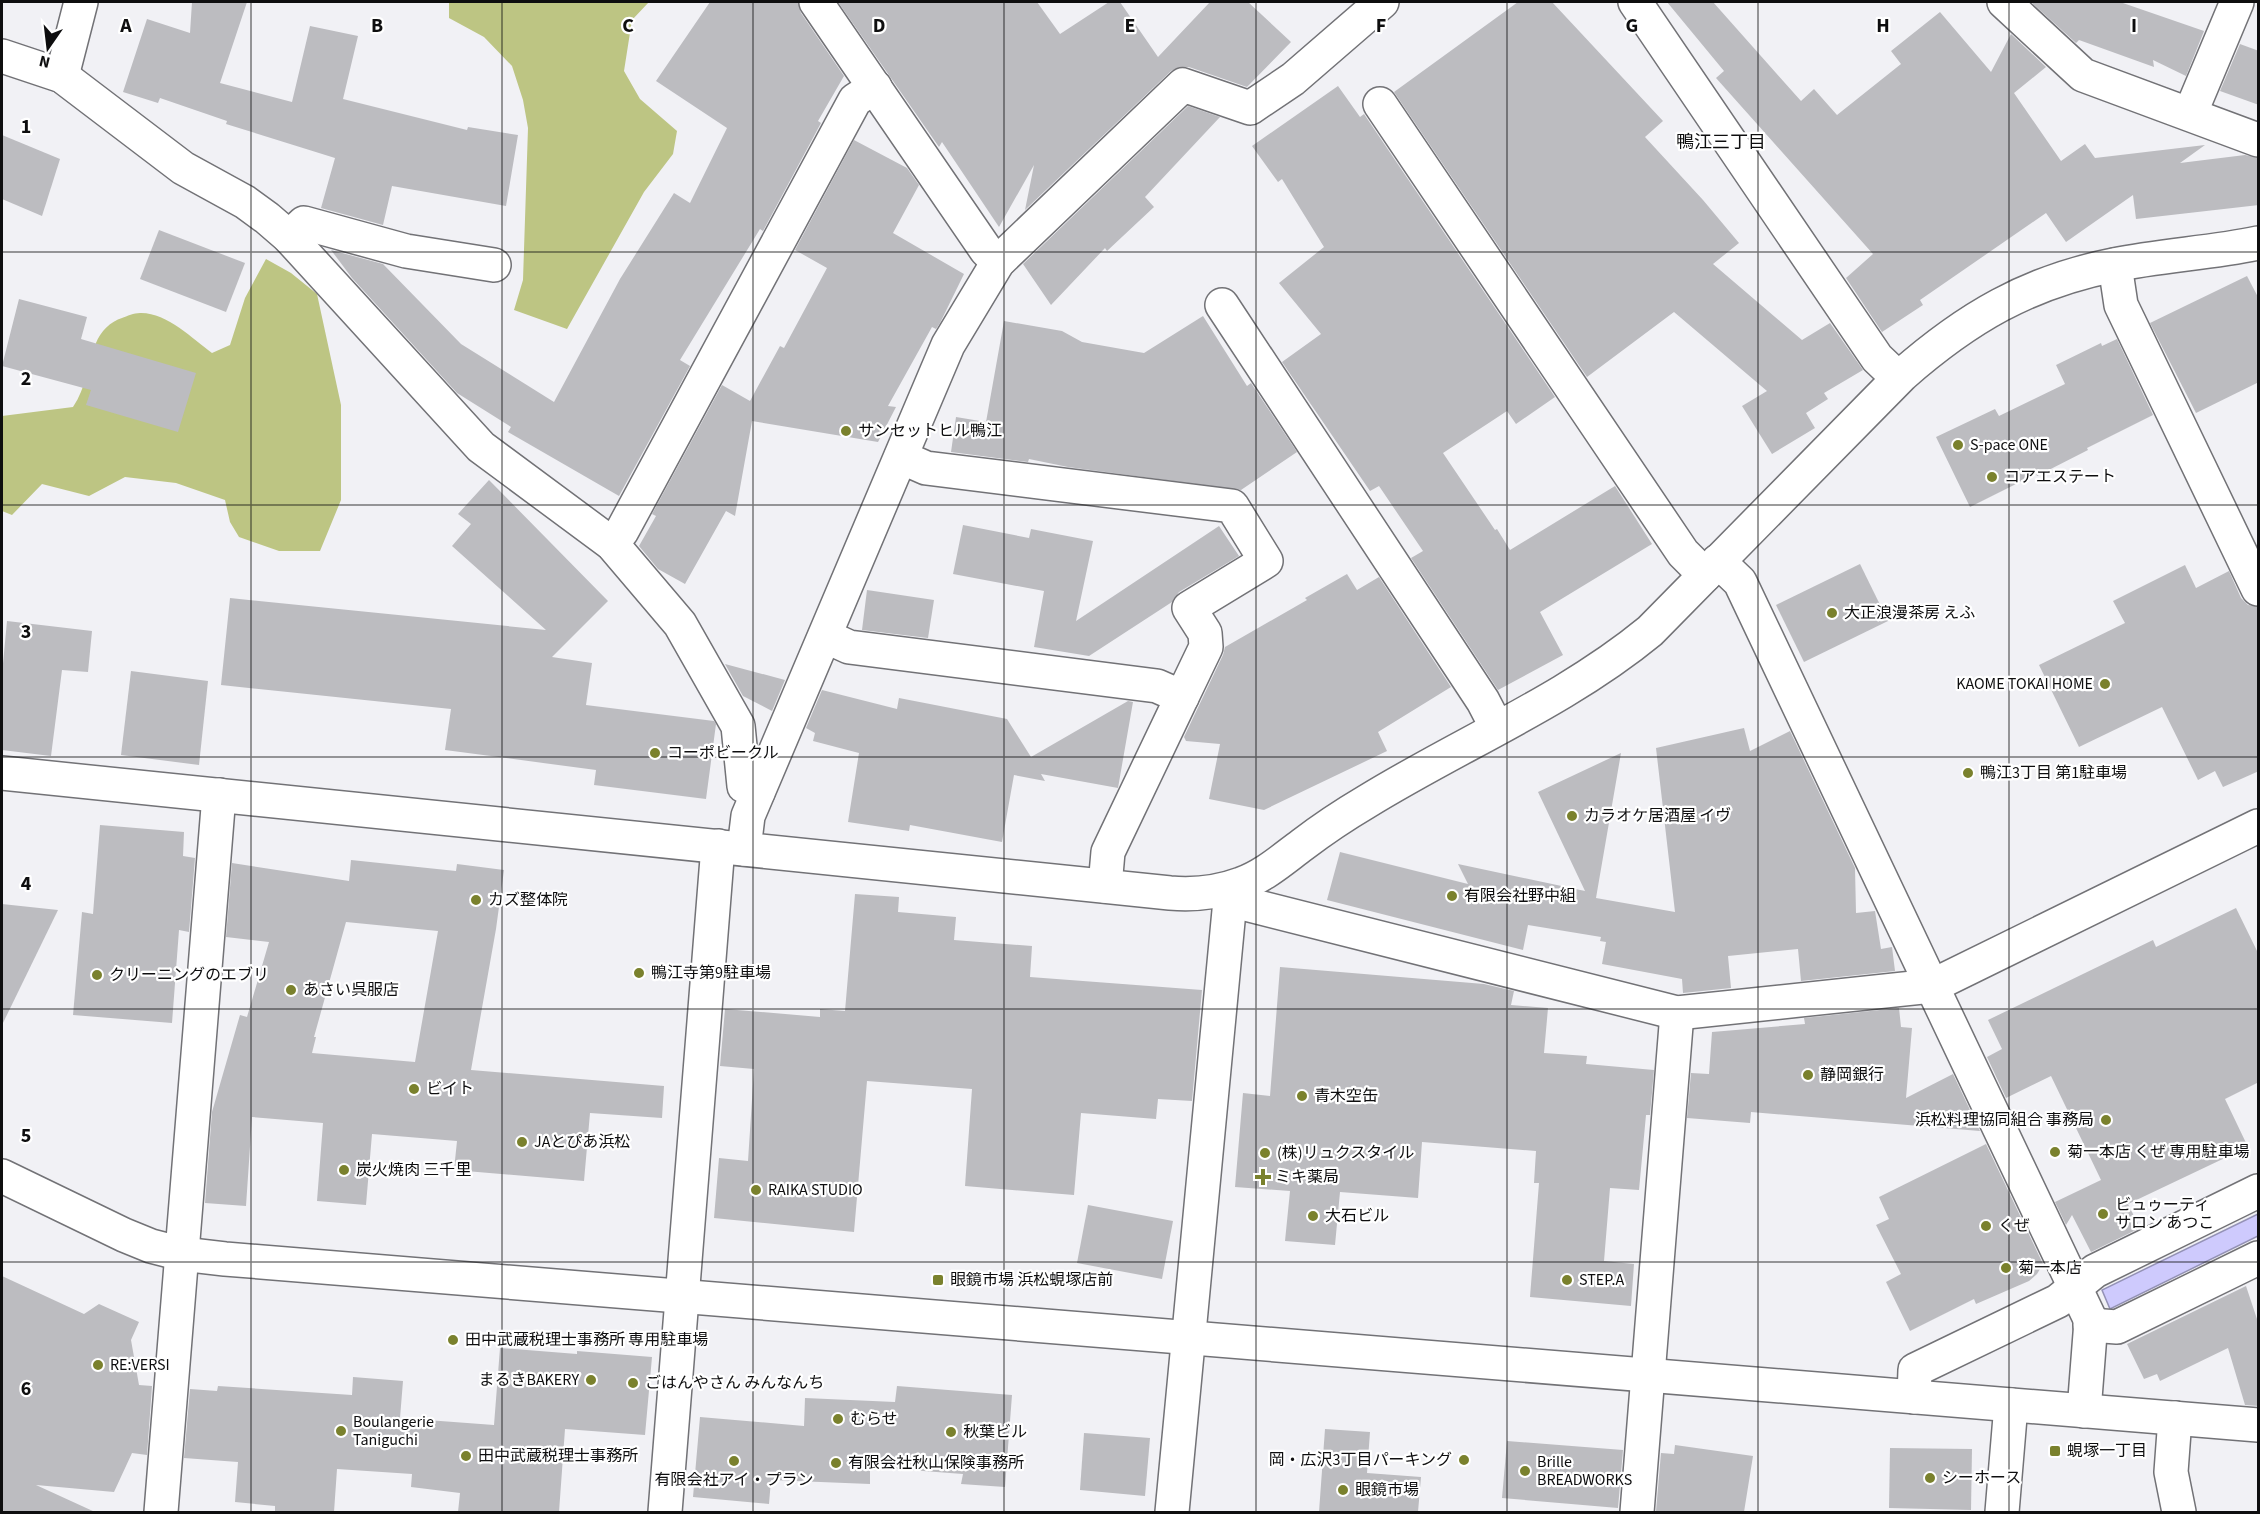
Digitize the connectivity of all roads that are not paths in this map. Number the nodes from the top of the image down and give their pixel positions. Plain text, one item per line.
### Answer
1 (81, 2) edge
2 (816, 2) edge
3 (1382, 2) edge
4 (1635, 2) edge
5 (2004, 2) edge
6 (2237, 2) edge
7 (2, 56) edge
8 (62, 76) junction
9 (875, 87) junction
10 (1380, 104) dead end
11 (2190, 114) junction
12 (2259, 140) edge
13 (289, 237) junction
14 (2259, 243) edge
15 (998, 262) junction
16 (494, 265) dead end
17 (2115, 265) junction
18 (1222, 306) dead end
19 (1898, 378) junction
20 (900, 457) junction
21 (612, 544) junction
22 (1712, 568) junction
23 (2259, 589) edge
24 (825, 636) junction
25 (1182, 697) junction
26 (1497, 728) junction
27 (2, 773) edge
28 (758, 792) junction
29 (219, 795) junction
30 (2259, 826) edge
31 (731, 848) junction
32 (1105, 886) junction
33 (1228, 894) junction
34 (1932, 986) junction
35 (1677, 1013) junction
36 (2, 1176) edge
37 (2259, 1191) edge
38 (182, 1254) junction
39 (2259, 1258) edge
40 (2075, 1287) junction
41 (682, 1296) junction
42 (2090, 1325) junction
43 (1189, 1338) junction
44 (1648, 1376) junction
45 (1914, 1397) junction
46 (2011, 1405) junction
47 (2084, 1411) junction
48 (2175, 1418) junction
49 (2259, 1425) edge
50 (161, 1512) edge
51 (665, 1512) edge
52 (1172, 1512) edge
53 (1637, 1512) edge
54 (2002, 1512) edge
55 (2180, 1512) edge

1 - 8 street
2 - 9 street
3 - 15 street
4 - 19 street
5 - 11 street
6 - 11 street
7 - 8 street
8 - 13 street
9 - 15 street
9 - 21 street
10 - 22 street
11 - 12 street
13 - 16 street
13 - 21 street
14 - 17 street
15 - 20 street
17 - 19 street
17 - 23 street
18 - 26 street
19 - 22 street
20 - 24 street
20 - 25 street
21 - 28 street
22 - 26 street
22 - 34 street
24 - 25 street
24 - 28 street
25 - 32 street
26 - 33 street
27 - 29 street
28 - 31 street
29 - 31 street
29 - 38 street
30 - 34 street
31 - 32 street
31 - 41 street
32 - 33 street
33 - 35 street
33 - 43 street
34 - 35 street
34 - 40 street
35 - 44 street
36 - 38 street
37 - 40 street
38 - 41 street
38 - 50 street
39 - 42 street
40 - 42 street
40 - 45 street
41 - 43 street
41 - 51 street
42 - 47 street
43 - 44 street
43 - 52 street
44 - 45 street
44 - 53 street
45 - 46 street
46 - 47 street
46 - 54 street
47 - 48 street
48 - 49 street
48 - 55 street

